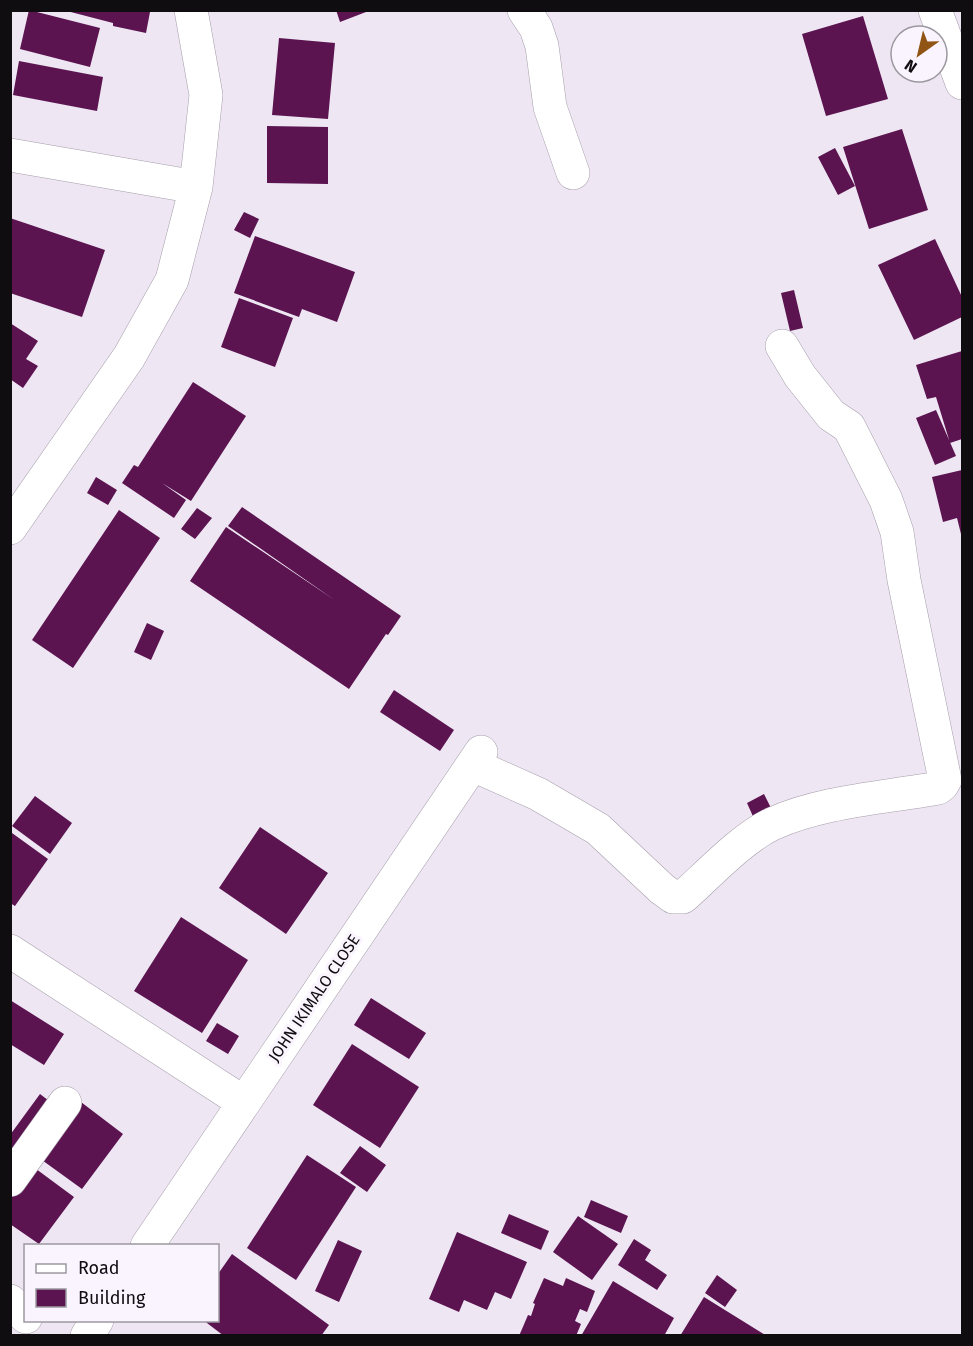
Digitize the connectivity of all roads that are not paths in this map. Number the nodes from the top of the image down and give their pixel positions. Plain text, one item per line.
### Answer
1 (190, 10) edge
2 (524, 10) edge
3 (935, 10) edge
4 (963, 83) edge
5 (10, 155) edge
6 (573, 173) dead end
7 (196, 187) junction
8 (782, 346) dead end
9 (10, 528) edge
10 (10, 951) edge
11 (243, 1102) junction
12 (65, 1103) dead end
13 (10, 1180) edge
14 (148, 1244) edge
15 (10, 1301) edge
16 (24, 1315) edge
17 (31, 1322) edge
18 (96, 1322) edge
19 (44, 1335) edge
20 (87, 1335) edge

1 - 7 street
2 - 6 street
3 - 4 street
5 - 7 street
7 - 9 street
8 - 11 street, JOHN IKIMALO CLOSE
10 - 11 street
11 - 14 street, JOHN IKIMALO CLOSE
12 - 13 street
15 - 16 street
17 - 19 street
18 - 20 street

